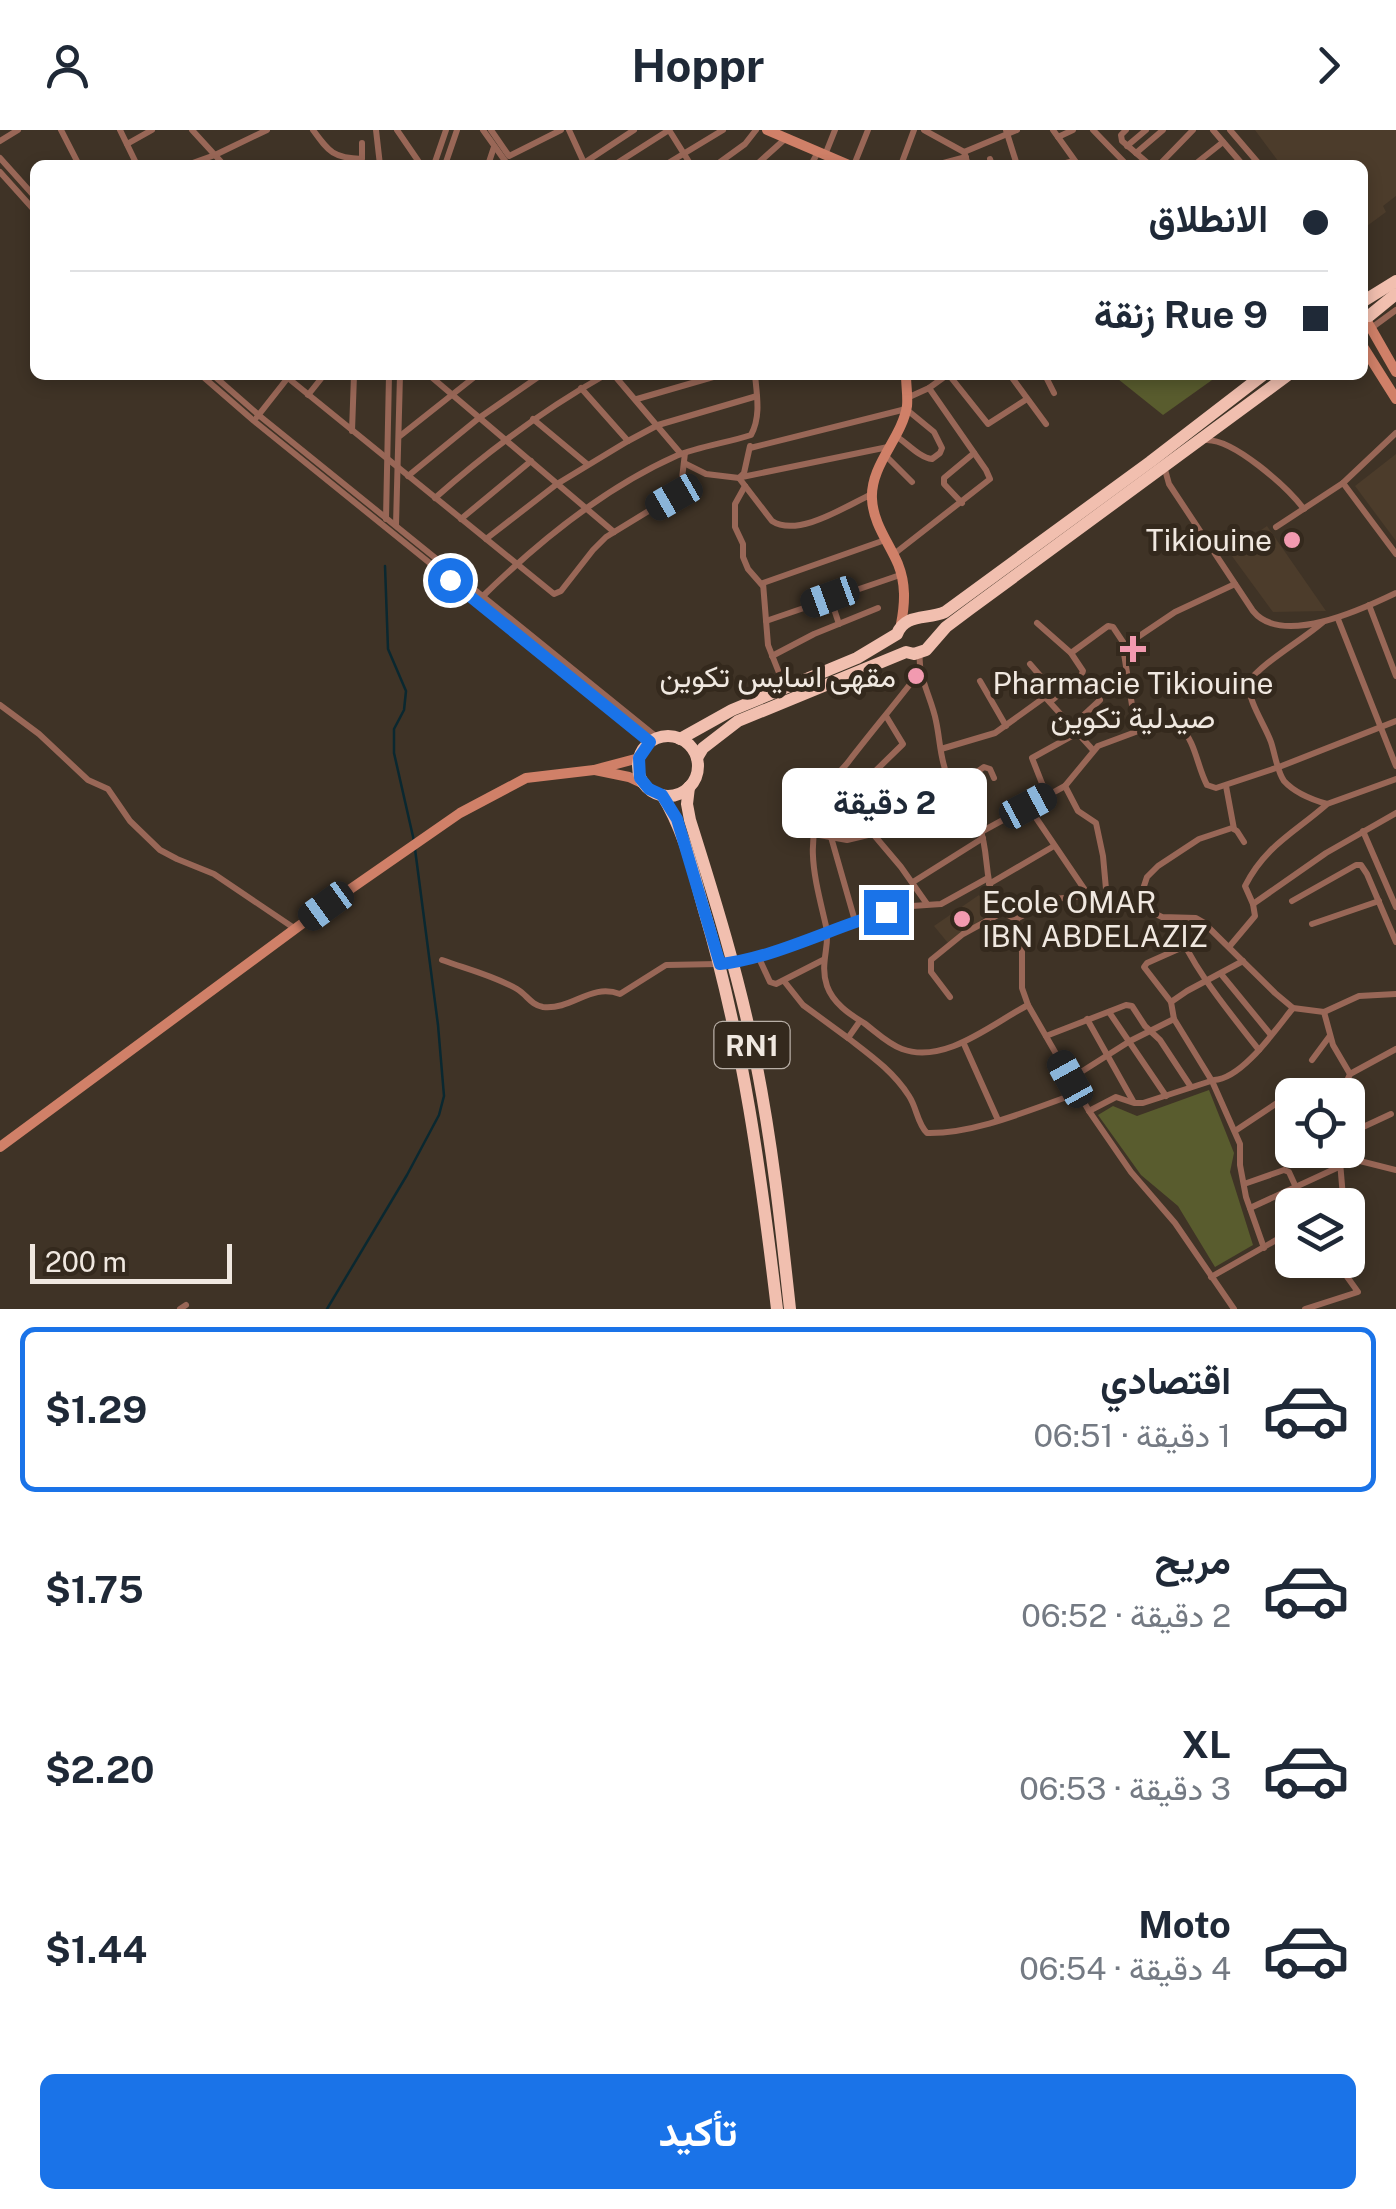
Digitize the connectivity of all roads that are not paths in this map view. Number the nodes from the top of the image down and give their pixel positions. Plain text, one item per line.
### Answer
1 (18, 130) edge
2 (61, 130) edge
3 (120, 130) edge
4 (152, 130) edge
5 (192, 130) edge
6 (267, 130) edge
7 (376, 130) edge
8 (398, 130) edge
9 (446, 130) edge
10 (457, 130) edge
11 (483, 130) edge
12 (504, 130) edge
13 (561, 130) edge
14 (569, 130) edge
15 (634, 130) edge
16 (669, 130) edge
17 (723, 130) edge
18 (756, 130) edge
19 (834, 130) edge
20 (868, 130) edge
21 (914, 130) edge
22 (924, 130) edge
23 (1017, 130) edge
24 (1073, 130) edge
25 (1093, 130) edge
26 (1126, 130) edge
27 (1146, 130) edge
28 (1163, 130) edge
29 (1194, 130) edge
30 (1212, 130) edge
31 (1230, 130) edge
32 (318, 132) edge
33 (493, 132) edge
34 (1007, 132) edge
35 (778, 133) edge
36 (254, 134) edge
37 (1056, 134) edge
38 (0, 141) edge
39 (1223, 142) junction
40 (362, 143) dead end
41 (127, 144) junction
42 (494, 146) junction
43 (1127, 146) junction
44 (684, 153) junction
45 (822, 153) junction
46 (1136, 153) junction
47 (215, 155) junction
48 (0, 158) edge
49 (966, 158) edge
50 (76, 160) edge
51 (135, 160) edge
52 (202, 160) edge
53 (220, 160) edge
54 (379, 160) edge
55 (418, 160) edge
56 (436, 160) edge
57 (447, 160) edge
58 (490, 160) edge
59 (504, 160) edge
60 (581, 160) edge
61 (589, 160) edge
62 (622, 160) edge
63 (673, 160) edge
64 (688, 160) edge
65 (723, 160) edge
66 (759, 160) edge
67 (816, 160) edge
68 (839, 160) edge
69 (853, 160) edge
70 (902, 160) edge
71 (1015, 160) edge
72 (1074, 160) edge
73 (1122, 160) edge
74 (1144, 160) edge
75 (1163, 160) edge
76 (1200, 160) edge
77 (1238, 160) edge
78 (1256, 160) edge
79 (0, 172) edge
80 (30, 191) edge
81 (30, 205) edge
82 (1396, 281) edge
83 (1396, 294) edge
84 (1396, 310) edge
85 (1368, 315) edge
86 (1368, 315) edge
87 (1368, 317) edge
88 (1368, 321) edge
89 (1368, 355) edge
90 (1396, 372) edge
91 (207, 380) edge
92 (219, 380) edge
93 (287, 380) edge
94 (292, 380) edge
95 (320, 380) edge
96 (354, 380) edge
97 (389, 380) edge
98 (400, 380) edge
99 (440, 380) edge
100 (470, 380) edge
101 (535, 380) edge
102 (596, 380) edge
103 (619, 380) edge
104 (703, 380) edge
105 (755, 380) edge
106 (906, 380) edge
107 (941, 380) edge
108 (952, 380) edge
109 (1014, 380) edge
110 (1048, 380) edge
111 (1251, 380) edge
112 (1281, 380) edge
113 (581, 388) junction
114 (929, 388) junction
115 (1054, 393) dead end
116 (452, 394) junction
117 (308, 395) junction
118 (757, 396) junction
119 (1027, 398) junction
120 (1396, 399) edge
121 (637, 400) junction
122 (907, 403) junction
123 (256, 418) junction
124 (479, 418) junction
125 (533, 418) junction
126 (1046, 424) dead end
127 (1220, 424) junction
128 (658, 425) junction
129 (352, 431) junction
130 (1396, 433) edge
131 (753, 434) junction
132 (398, 438) junction
133 (505, 439) junction
134 (628, 441) junction
135 (1194, 443) junction
136 (387, 446) junction
137 (890, 446) junction
138 (1230, 446) junction
139 (750, 448) junction
140 (974, 453) junction
141 (683, 457) junction
142 (387, 459) junction
143 (531, 461) junction
144 (586, 464) junction
145 (1164, 465) junction
146 (398, 468) junction
147 (408, 476) junction
148 (1150, 476) junction
149 (741, 477) junction
150 (912, 482) dead end
151 (1343, 483) junction
152 (557, 484) junction
153 (1169, 484) junction
154 (745, 486) junction
155 (872, 494) junction
156 (434, 498) junction
157 (962, 503) junction
158 (587, 508) junction
159 (1304, 509) junction
160 (386, 517) junction
161 (461, 519) junction
162 (396, 525) junction
163 (1276, 527) dead end
164 (386, 528) junction
165 (614, 532) junction
166 (396, 536) junction
167 (486, 539) junction
168 (885, 540) junction
169 (893, 554) junction
170 (1396, 554) edge
171 (516, 564) junction
172 (902, 575) junction
173 (1236, 584) junction
174 (762, 586) junction
175 (1396, 594) edge
176 (830, 597) junction
177 (905, 598) junction
178 (480, 599) junction
179 (1369, 605) junction
180 (878, 608) dead end
181 (1338, 618) junction
182 (918, 619) junction
183 (766, 620) junction
184 (1323, 622) junction
185 (1036, 623) dead end
186 (839, 624) junction
187 (899, 629) junction
188 (931, 642) junction
189 (1125, 645) junction
190 (911, 652) junction
191 (1071, 654) junction
192 (772, 656) junction
193 (1030, 664) dead end
194 (1396, 676) edge
195 (923, 677) junction
196 (980, 681) dead end
197 (785, 689) junction
198 (1048, 700) junction
199 (1100, 700) dead end
200 (0, 705) edge
201 (886, 716) junction
202 (1396, 722) edge
203 (1006, 726) junction
204 (1382, 728) junction
205 (1075, 729) junction
206 (1136, 732) junction
207 (680, 739) junction
208 (654, 740) junction
209 (941, 750) junction
210 (1094, 750) junction
211 (639, 758) junction
212 (697, 758) junction
213 (1396, 766) edge
214 (1279, 767) junction
215 (594, 770) junction
216 (948, 777) junction
217 (994, 778) dead end
218 (1396, 779) edge
219 (644, 784) junction
220 (860, 786) dead end
221 (1066, 786) junction
222 (1226, 786) junction
223 (689, 788) junction
224 (954, 788) junction
225 (662, 795) junction
226 (1047, 796) junction
227 (821, 803) junction
228 (1327, 804) junction
229 (1028, 806) junction
230 (1396, 813) edge
231 (1234, 829) junction
232 (1362, 831) junction
233 (813, 834) junction
234 (872, 834) junction
235 (982, 835) junction
236 (831, 837) junction
237 (1244, 842) dead end
238 (1054, 846) junction
239 (989, 881) junction
240 (912, 882) junction
241 (1090, 897) junction
242 (1107, 900) junction
243 (1292, 900) dead end
244 (1379, 901) junction
245 (1138, 904) junction
246 (1253, 904) junction
247 (927, 905) junction
248 (1396, 907) edge
249 (1002, 912) junction
250 (1172, 918) junction
251 (1016, 919) junction
252 (856, 921) junction
253 (1312, 924) dead end
254 (295, 929) junction
255 (828, 931) junction
256 (1396, 942) edge
257 (1183, 947) junction
258 (1228, 947) junction
259 (758, 956) junction
260 (442, 960) dead end
261 (823, 960) junction
262 (1243, 961) junction
263 (727, 964) junction
264 (1221, 974) junction
265 (784, 981) junction
266 (1206, 982) junction
267 (1396, 994) edge
268 (950, 997) dead end
269 (1171, 1002) junction
270 (1028, 1005) junction
271 (1293, 1008) junction
272 (1109, 1012) junction
273 (1324, 1012) junction
274 (1087, 1019) junction
275 (1174, 1019) junction
276 (860, 1021) junction
277 (1151, 1031) junction
278 (1271, 1035) junction
279 (1046, 1036) junction
280 (1330, 1036) junction
281 (848, 1038) junction
282 (1130, 1041) junction
283 (964, 1044) junction
284 (1259, 1050) junction
285 (1396, 1050) edge
286 (1107, 1055) junction
287 (1312, 1060) dead end
288 (1350, 1074) junction
289 (1348, 1078) edge
290 (1070, 1079) junction
291 (1212, 1080) junction
292 (1191, 1088) junction
293 (1078, 1093) junction
294 (1166, 1096) junction
295 (1134, 1103) junction
296 (1275, 1103) edge
297 (1089, 1111) junction
298 (1390, 1114) dead end
299 (998, 1120) junction
300 (1365, 1126) edge
301 (1235, 1131) junction
302 (0, 1147) edge
303 (1365, 1161) edge
304 (1338, 1168) edge
305 (1396, 1170) edge
306 (1244, 1184) junction
307 (1296, 1187) junction
308 (1250, 1208) junction
309 (1275, 1241) edge
310 (1264, 1248) junction
311 (1211, 1277) junction
312 (1348, 1278) edge
313 (777, 1309) edge
314 (790, 1309) edge
315 (1234, 1309) edge
316 (1305, 1309) edge

1 - 38 street
2 - 50 street
3 - 41 street
4 - 41 street
5 - 47 street
6 - 36 street
7 - 54 street
8 - 55 street
9 - 56 street
10 - 57 street
11 - 42 street
12 - 33 street
13 - 33 street
14 - 60 street
15 - 61 street
16 - 44 street
16 - 62 street
17 - 44 street
18 - 65 street
19 - 45 street
20 - 69 street
21 - 70 street
22 - 49 street
23 - 34 street
24 - 37 street
25 - 73 street
26 - 43 street
27 - 43 street
28 - 46 street
29 - 75 street
30 - 39 street
31 - 78 street
32 - 40 street
34 - 49 street
34 - 71 street
35 - 45 street
35 - 66 street
36 - 47 street
37 - 72 street
39 - 76 street
39 - 77 street
41 - 51 street
42 - 58 street
42 - 59 street
43 - 46 street
44 - 63 street
44 - 64 street
45 - 67 street
45 - 68 street
46 - 74 street
47 - 52 street
47 - 53 street
48 - 80 street
79 - 81 street
82 - 85 highway
83 - 86 highway
84 - 87 street
88 - 90 street
89 - 120 street
91 - 123 street
92 - 123 street
93 - 123 street
94 - 117 street
95 - 117 street
96 - 129 street
97 - 136 street
98 - 132 street
99 - 116 street
100 - 116 street
101 - 124 street
102 - 113 street
103 - 121 street
104 - 121 street
105 - 118 street
106 - 122 street
107 - 114 street
108 - 119 street
109 - 119 street
110 - 115 street
111 - 182 highway
112 - 127 highway
113 - 125 street
113 - 134 street
114 - 122 street
114 - 140 street
116 - 124 street
116 - 132 street
117 - 129 street
118 - 128 street
118 - 131 street
119 - 126 street
121 - 128 street
122 - 137 street
122 - 137 street
122 - 139 street
123 - 160 street
123 - 164 street
124 - 133 street
124 - 147 street
125 - 133 street
125 - 144 street
127 - 135 highway
127 - 138 street
128 - 134 street
128 - 141 street
129 - 142 street
130 - 151 street
131 - 139 street
131 - 141 street
132 - 136 street
132 - 146 street
133 - 143 street
133 - 156 street
134 - 144 street
135 - 138 street
135 - 145 highway
136 - 142 street
137 - 149 street
137 - 150 street
137 - 155 street
138 - 159 street
139 - 149 street
140 - 157 street
140 - 157 street
141 - 149 street
141 - 158 street
141 - 165 street
142 - 146 street
142 - 160 street
143 - 152 street
143 - 161 street
144 - 152 street
145 - 148 highway
145 - 153 street
146 - 147 street
146 - 162 street
147 - 156 street
148 - 153 street
148 - 188 highway
149 - 154 street
151 - 159 street
151 - 170 street
152 - 158 street
152 - 167 street
153 - 173 street
154 - 155 street
154 - 174 street
155 - 168 street
156 - 161 street
157 - 169 street
158 - 165 street
158 - 171 street
159 - 163 street
160 - 162 street
160 - 164 street
161 - 167 street
162 - 166 street
162 - 178 street
164 - 166 street
165 - 171 street
166 - 178 street
167 - 171 street
168 - 169 street
168 - 174 street
169 - 172 street
171 - 178 street
172 - 176 street
172 - 177 street
173 - 184 street
173 - 189 street
174 - 183 street
175 - 179 street
176 - 183 street
176 - 186 street
177 - 182 street
177 - 187 street
178 - 208 street
179 - 181 street
179 - 194 street
180 - 186 street
181 - 184 street
181 - 204 street
182 - 187 highway
182 - 188 highway
183 - 192 street
184 - 214 street
185 - 191 street
186 - 192 street
187 - 190 highway
187 - 197 highway
188 - 190 highway
189 - 191 street
189 - 206 street
190 - 195 street
190 - 212 highway
191 - 198 street
192 - 197 street
193 - 198 street
195 - 201 street
195 - 209 street
196 - 203 street
197 - 207 highway
198 - 203 street
198 - 205 street
199 - 205 street
200 - 254 street
201 - 220 street
201 - 227 street
202 - 204 street
203 - 209 street
204 - 213 street
204 - 214 street
205 - 210 street
205 - 226 street
206 - 210 street
206 - 222 street
207 - 208 highway
207 - 212 highway
208 - 211 highway
209 - 216 street
210 - 221 street
211 - 215 street
211 - 219 highway
212 - 223 highway, RN1
214 - 222 street
214 - 228 street
215 - 219 street
215 - 254 street
216 - 224 street
216 - 234 street
217 - 224 street
218 - 228 street
219 - 225 highway
221 - 226 street
221 - 242 street
222 - 231 street
223 - 225 highway
223 - 263 highway, RN1
224 - 235 street
225 - 263 highway, RN1
226 - 229 street
227 - 233 street
227 - 234 street
228 - 246 street
229 - 235 street
229 - 238 street
230 - 232 street
231 - 237 street
231 - 245 street
232 - 246 street
232 - 248 street
233 - 236 street
233 - 255 street
234 - 236 street
234 - 240 street
235 - 239 street
235 - 240 street
236 - 252 street
238 - 239 street
238 - 241 street
239 - 247 street
239 - 249 street
240 - 247 street
241 - 242 street
241 - 251 street
242 - 245 street
243 - 244 street
244 - 253 street
244 - 256 street
245 - 250 street
246 - 258 street
247 - 252 street
249 - 251 street
249 - 268 street
250 - 257 street
250 - 258 street
251 - 270 street
252 - 255 street
254 - 302 street
255 - 259 street
255 - 261 street
257 - 266 street
257 - 269 street
258 - 262 street
259 - 263 street
259 - 265 street
260 - 263 street
261 - 265 street
261 - 276 street
262 - 264 street
262 - 271 street
263 - 313 highway, RN1
263 - 314 highway, RN1
264 - 266 street
264 - 278 street
265 - 281 street
266 - 269 street
266 - 284 street
267 - 273 street
269 - 275 street
270 - 279 street
270 - 283 street
271 - 273 street
271 - 278 street
272 - 274 street
272 - 277 street
272 - 282 street
273 - 280 street
274 - 279 street
274 - 286 street
275 - 277 street
275 - 291 street
276 - 281 street
276 - 283 street
277 - 282 street
277 - 292 street
278 - 284 street
279 - 290 street
280 - 287 street
280 - 288 street
281 - 299 street
282 - 286 street
282 - 294 street
283 - 299 street
284 - 291 street
285 - 288 street
286 - 290 street
286 - 295 street
288 - 289 street
290 - 293 street
291 - 292 street
291 - 301 street
292 - 294 street
293 - 297 street
293 - 299 street
294 - 295 street
295 - 297 street
296 - 301 street
297 - 311 street
298 - 300 street
301 - 306 street
303 - 305 street
304 - 307 street
306 - 307 street
306 - 308 street
307 - 308 street
308 - 310 street
309 - 310 street
310 - 311 street
311 - 315 street
312 - 316 street

